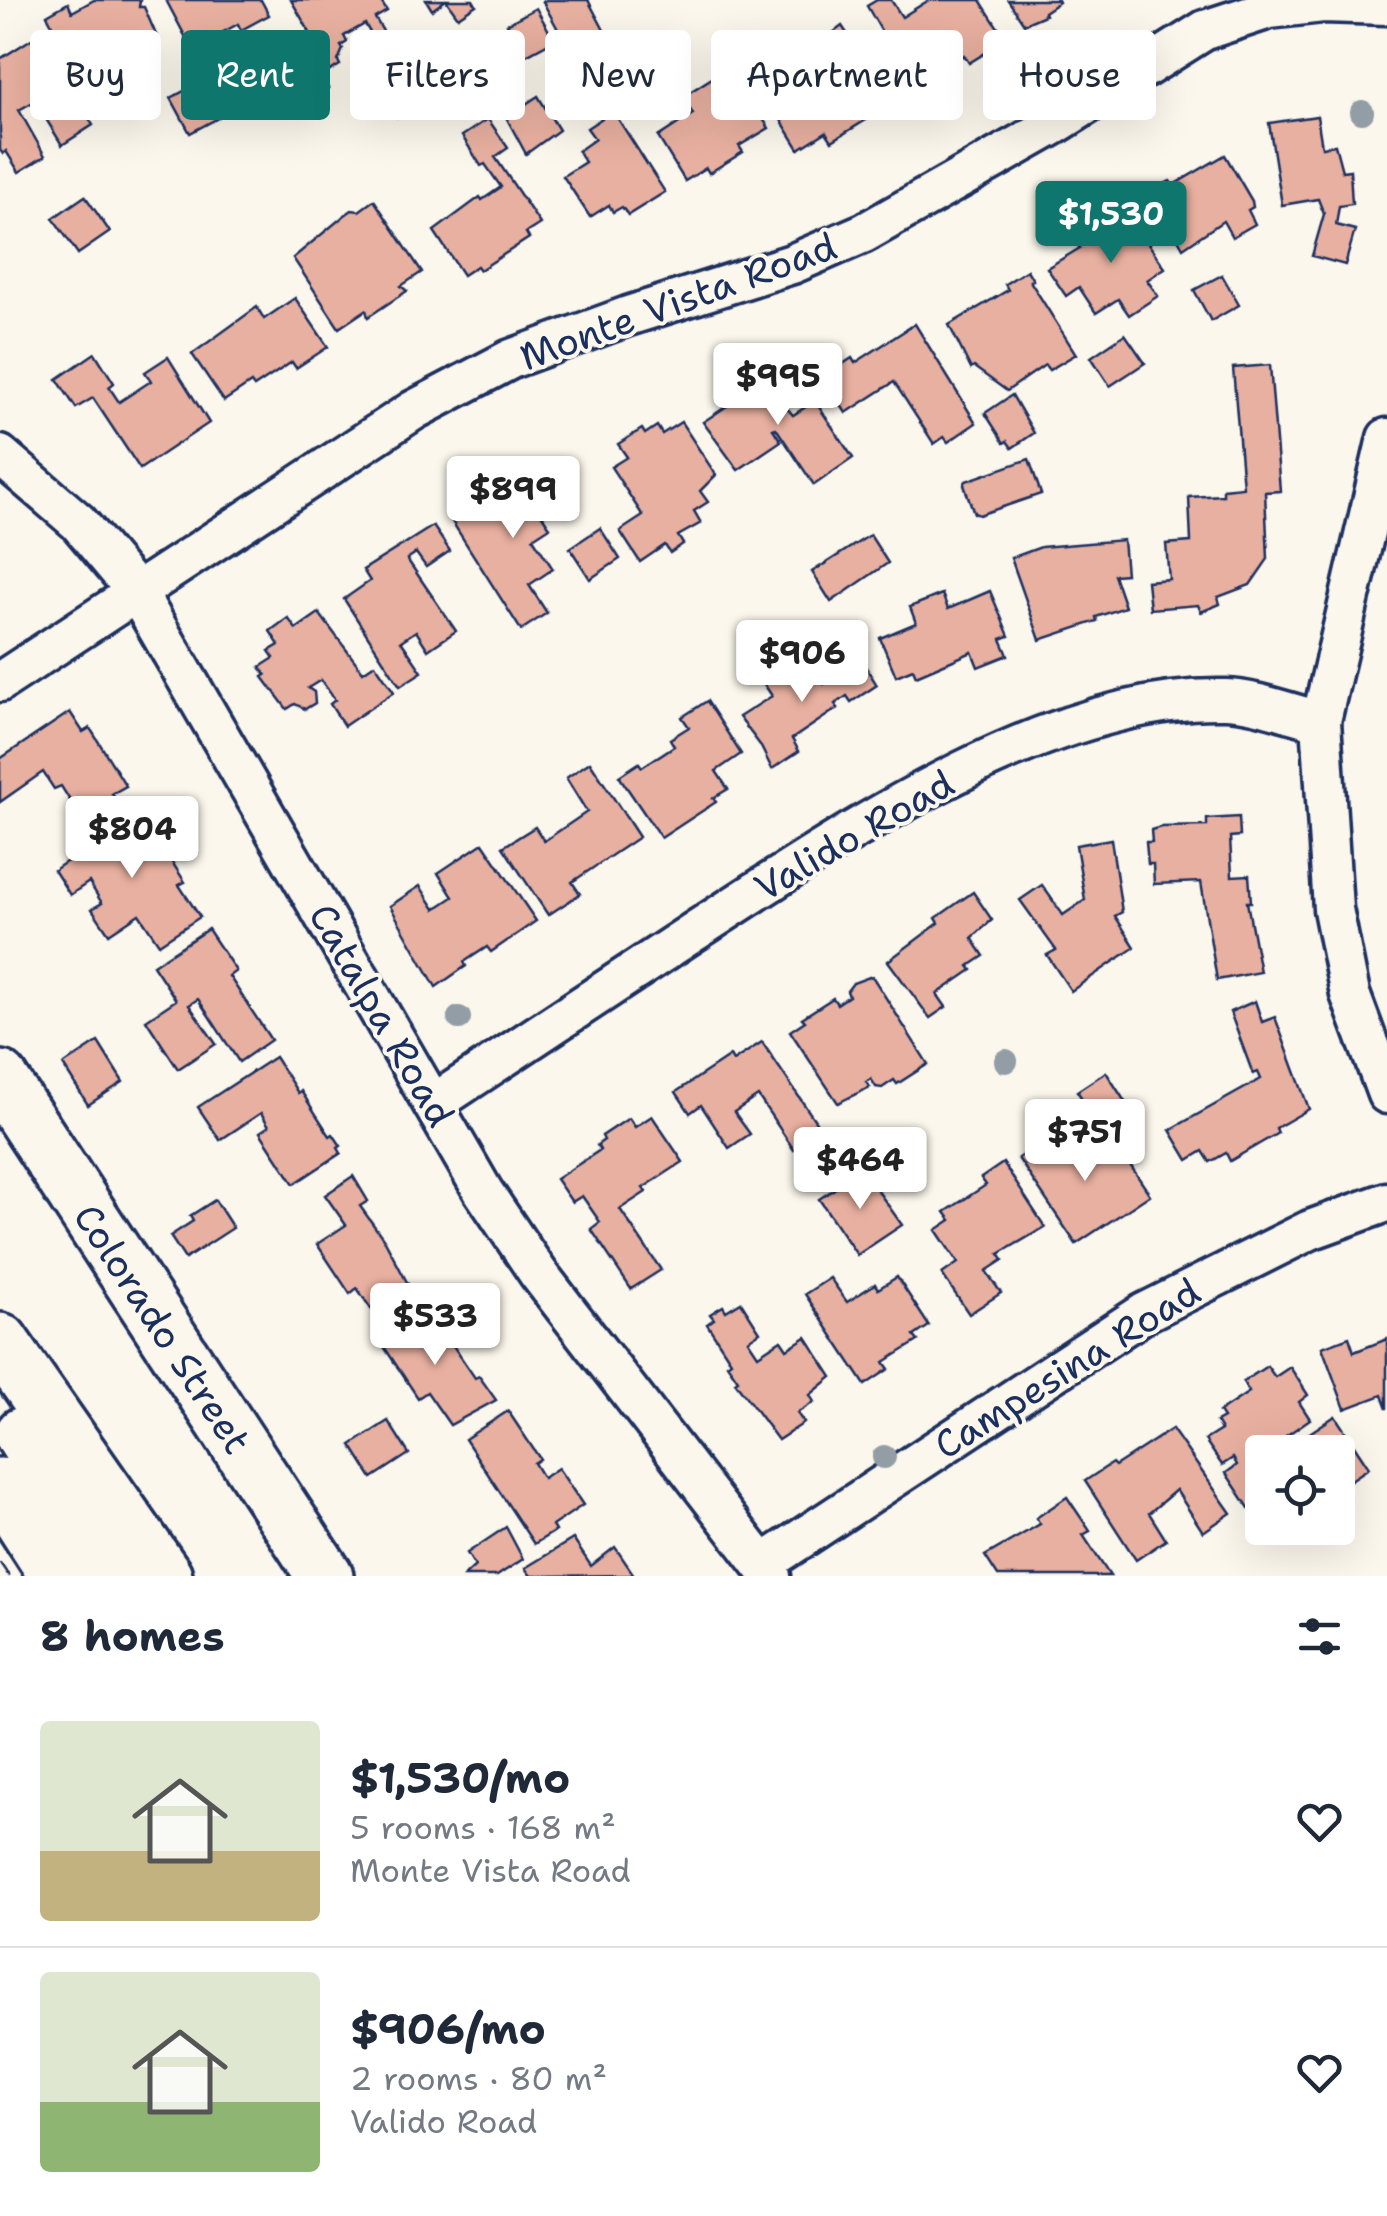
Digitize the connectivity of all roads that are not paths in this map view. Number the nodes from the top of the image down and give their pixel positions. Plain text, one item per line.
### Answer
1 (1387, 4) edge
2 (1387, 438) edge
3 (0, 455) edge
4 (136, 591) junction
5 (0, 682) edge
6 (1321, 721) junction
7 (0, 1079) edge
8 (1387, 1094) edge
9 (433, 1104) junction
10 (1387, 1202) edge
11 (0, 1342) edge
12 (0, 1400) edge
13 (0, 1486) edge
14 (767, 1570) edge
15 (58, 1576) edge
16 (112, 1576) edge
17 (164, 1576) edge
18 (325, 1576) edge

1 - 4 street, Monte Vista Road
2 - 6 street
3 - 4 street, Catalpa Road
4 - 5 street, Monte Vista Road
4 - 9 street, Catalpa Road
6 - 8 street
6 - 9 street, Valido Road
7 - 18 main road, Colorado Street
9 - 14 street, Catalpa Road
10 - 14 street, Campesina Road
11 - 17 main road
12 - 16 main road
13 - 15 main road

